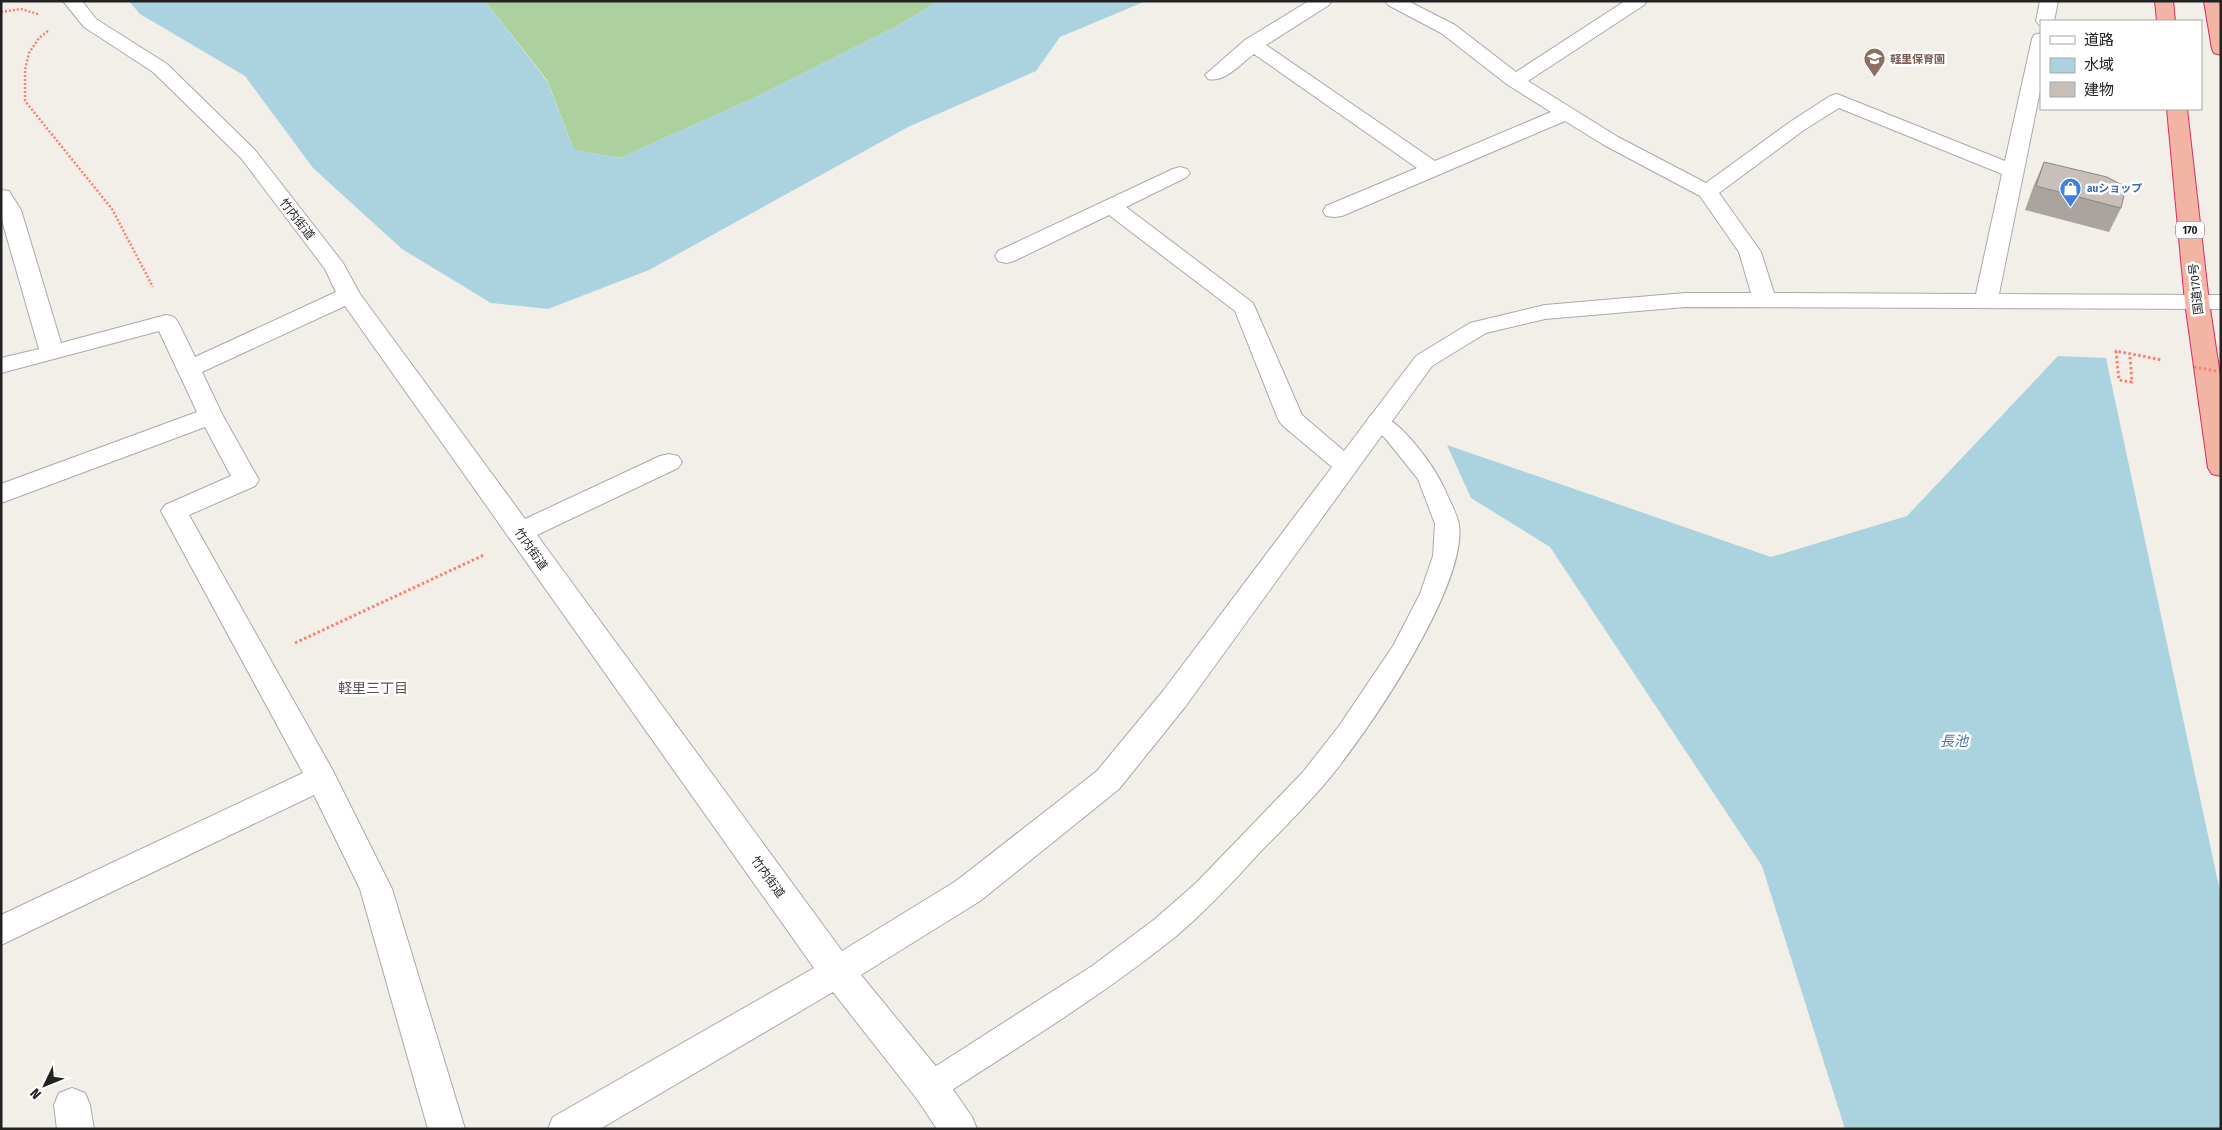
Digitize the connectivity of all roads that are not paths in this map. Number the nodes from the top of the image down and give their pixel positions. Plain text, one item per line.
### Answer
1 (72, 1) edge
2 (1323, 1) edge
3 (1394, 1) edge
4 (1638, 1) edge
5 (2049, 1) edge
6 (2164, 1) edge
7 (2213, 1) edge
8 (2045, 20) edge
9 (2166, 20) edge
10 (1252, 44) junction
11 (2040, 44) edge
12 (2221, 49) edge
13 (1215, 75) dead end
14 (1516, 81) junction
15 (2177, 110) edge
16 (1567, 113) junction
17 (1432, 169) junction
18 (2012, 171) junction
19 (1180, 173) dead end
20 (1707, 192) junction
21 (1, 196) edge
22 (1110, 205) junction
23 (1334, 210) dead end
24 (1006, 256) dead end
25 (349, 296) junction
26 (1765, 301) junction
27 (1986, 301) junction
28 (2197, 302) junction
29 (2221, 302) edge
30 (52, 353) junction
31 (1, 366) edge
32 (189, 369) junction
33 (211, 416) junction
34 (1378, 421) junction
35 (668, 462) dead end
36 (1346, 466) junction
37 (2221, 468) edge
38 (1, 494) edge
39 (521, 535) junction
40 (321, 778) junction
41 (1, 931) edge
42 (837, 972) junction
43 (930, 1087) junction
44 (447, 1129) edge
45 (566, 1129) edge
46 (959, 1129) edge

1 - 25 street, 竹内街道
2 - 10 street
3 - 14 street
4 - 14 street
5 - 8 street
6 - 9 highway
7 - 12 highway
10 - 13 street
10 - 17 street
11 - 18 street
14 - 16 street
15 - 28 highway, 国道170号 / 170
16 - 17 street
16 - 20 street
17 - 23 street
18 - 20 street
18 - 27 street
19 - 22 street
20 - 26 street
21 - 30 street
22 - 24 street
22 - 36 street
25 - 32 street
25 - 39 street, 竹内街道
26 - 27 street
26 - 34 street
27 - 28 street
28 - 29 street
28 - 37 highway, 国道170号 / 170
30 - 31 street
30 - 32 street
32 - 33 street
33 - 38 street
33 - 40 street
34 - 36 street
34 - 43 lane
35 - 39 street
36 - 42 street
39 - 42 street, 竹内街道
40 - 41 street
40 - 44 street
42 - 43 street, 竹内街道
42 - 45 street
43 - 46 street, 竹内街道

